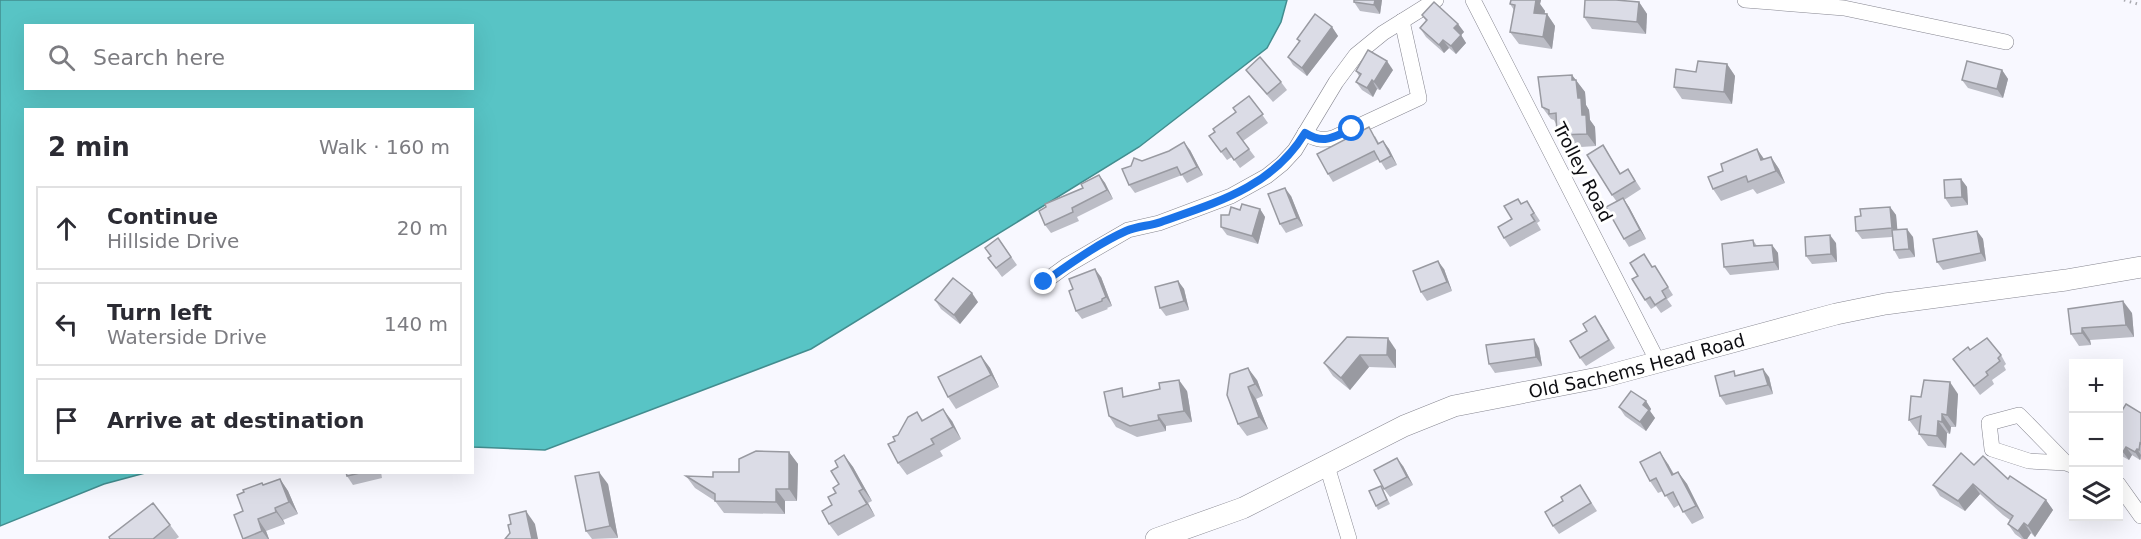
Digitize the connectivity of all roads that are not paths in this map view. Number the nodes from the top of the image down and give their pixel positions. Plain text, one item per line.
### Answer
1 (1437, 0) edge
2 (1473, 0) edge
3 (1745, 0) edge
4 (1402, 21) junction
5 (2006, 42) dead end
6 (1305, 133) junction
7 (2141, 267) edge
8 (1044, 282) dead end
9 (1658, 362) junction
10 (2070, 465) edge
11 (1327, 466) junction
12 (2123, 491) edge
13 (2141, 516) edge
14 (1156, 539) edge
15 (1349, 539) edge

1 - 4 street
2 - 9 street, Trolley Road
3 - 5 street
4 - 6 street
4 - 6 street
6 - 8 street
7 - 9 street, Old Sachems Head Road
9 - 11 street, Old Sachems Head Road
10 - 10 street
11 - 14 street, Old Sachems Head Road
11 - 15 street
12 - 13 street

